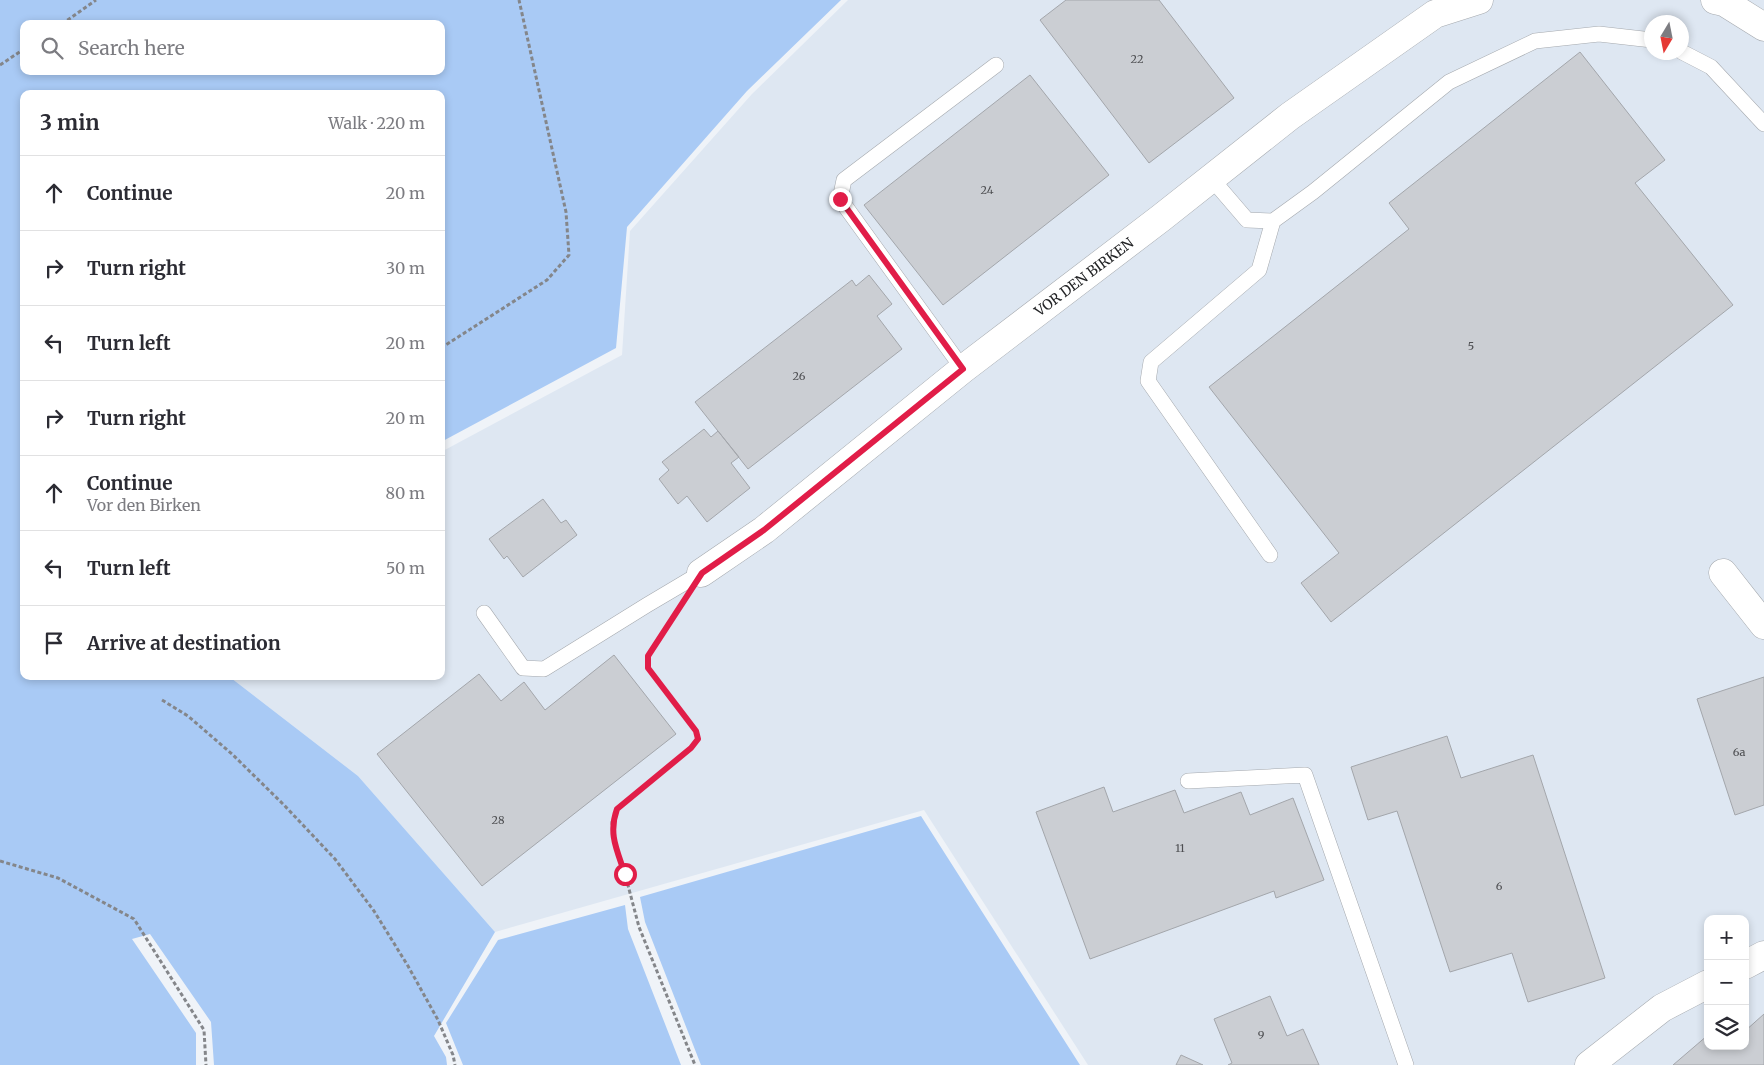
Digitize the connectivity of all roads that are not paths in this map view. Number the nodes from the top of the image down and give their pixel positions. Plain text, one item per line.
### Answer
1 (1478, 0) edge
2 (1715, 0) edge
3 (1764, 27) edge
4 (1644, 39) edge
5 (1689, 56) edge
6 (996, 65) dead end
7 (1764, 124) edge
8 (1211, 178) junction
9 (1273, 221) junction
10 (963, 369) junction
11 (1270, 555) dead end
12 (702, 573) joint
13 (1723, 573) dead end
14 (484, 613) dead end
15 (1764, 625) edge
16 (1188, 781) dead end
17 (1764, 955) edge
18 (1749, 963) edge
19 (1704, 986) edge
20 (1406, 1065) edge
21 (1589, 1065) edge

1 - 8 street, VOR DEN BIRKEN
2 - 3 street
4 - 9 lane
5 - 7 lane
6 - 10 lane
8 - 9 lane
8 - 10 street, VOR DEN BIRKEN
9 - 11 lane
10 - 12 street, VOR DEN BIRKEN
12 - 14 lane
13 - 15 street
16 - 20 lane
17 - 18 street
19 - 21 street

